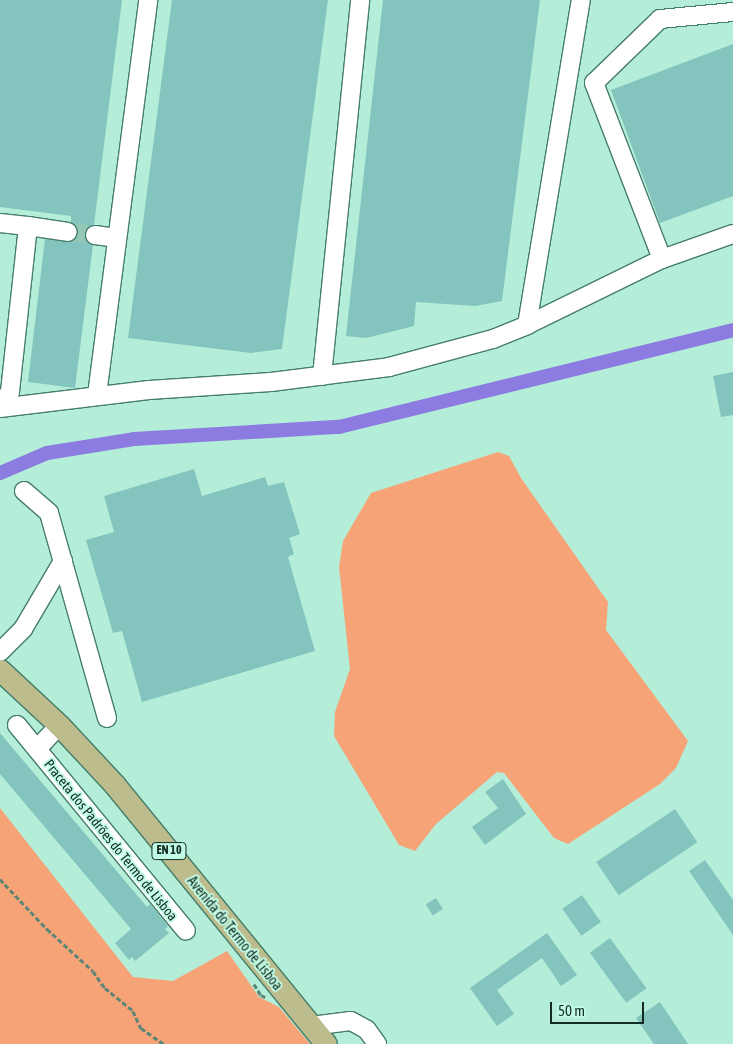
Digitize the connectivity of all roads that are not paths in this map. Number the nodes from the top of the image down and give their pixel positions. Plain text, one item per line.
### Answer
1 (148, 0) edge
2 (360, 0) edge
3 (581, 0) edge
4 (733, 12) edge
5 (0, 222) edge
6 (28, 226) junction
7 (68, 232) tunnel mouth
8 (733, 234) edge
9 (95, 235) tunnel mouth
10 (116, 238) junction
11 (662, 259) junction
12 (527, 325) junction
13 (322, 376) junction
14 (97, 395) junction
15 (0, 406) edge
16 (24, 491) dead end
17 (63, 561) junction
18 (0, 652) edge
19 (0, 670) edge
20 (108, 718) dead end
21 (17, 725) dead end
22 (59, 725) junction
23 (37, 749) junction
24 (186, 931) dead end
25 (311, 1026) junction
26 (326, 1044) edge
27 (377, 1044) edge

1 - 10 street
2 - 13 street
3 - 12 street
4 - 11 street
5 - 6 street
6 - 7 street
6 - 15 street
8 - 11 street
9 - 10 street
10 - 14 street
11 - 12 street
12 - 13 street
13 - 14 street
14 - 15 street
16 - 17 street
17 - 18 street
17 - 20 street
19 - 22 main road, Avenida do Termo de Lisboa / EN 10
21 - 23 street, Praceta dos Padrões do Termo de Lisboa
22 - 23 street, Praceta dos Padrões do Termo de Lisboa
22 - 25 main road, Avenida do Termo de Lisboa / EN 10
23 - 24 street, Praceta dos Padrões do Termo de Lisboa
25 - 26 main road, Avenida do Termo de Lisboa / EN 10
25 - 27 street

